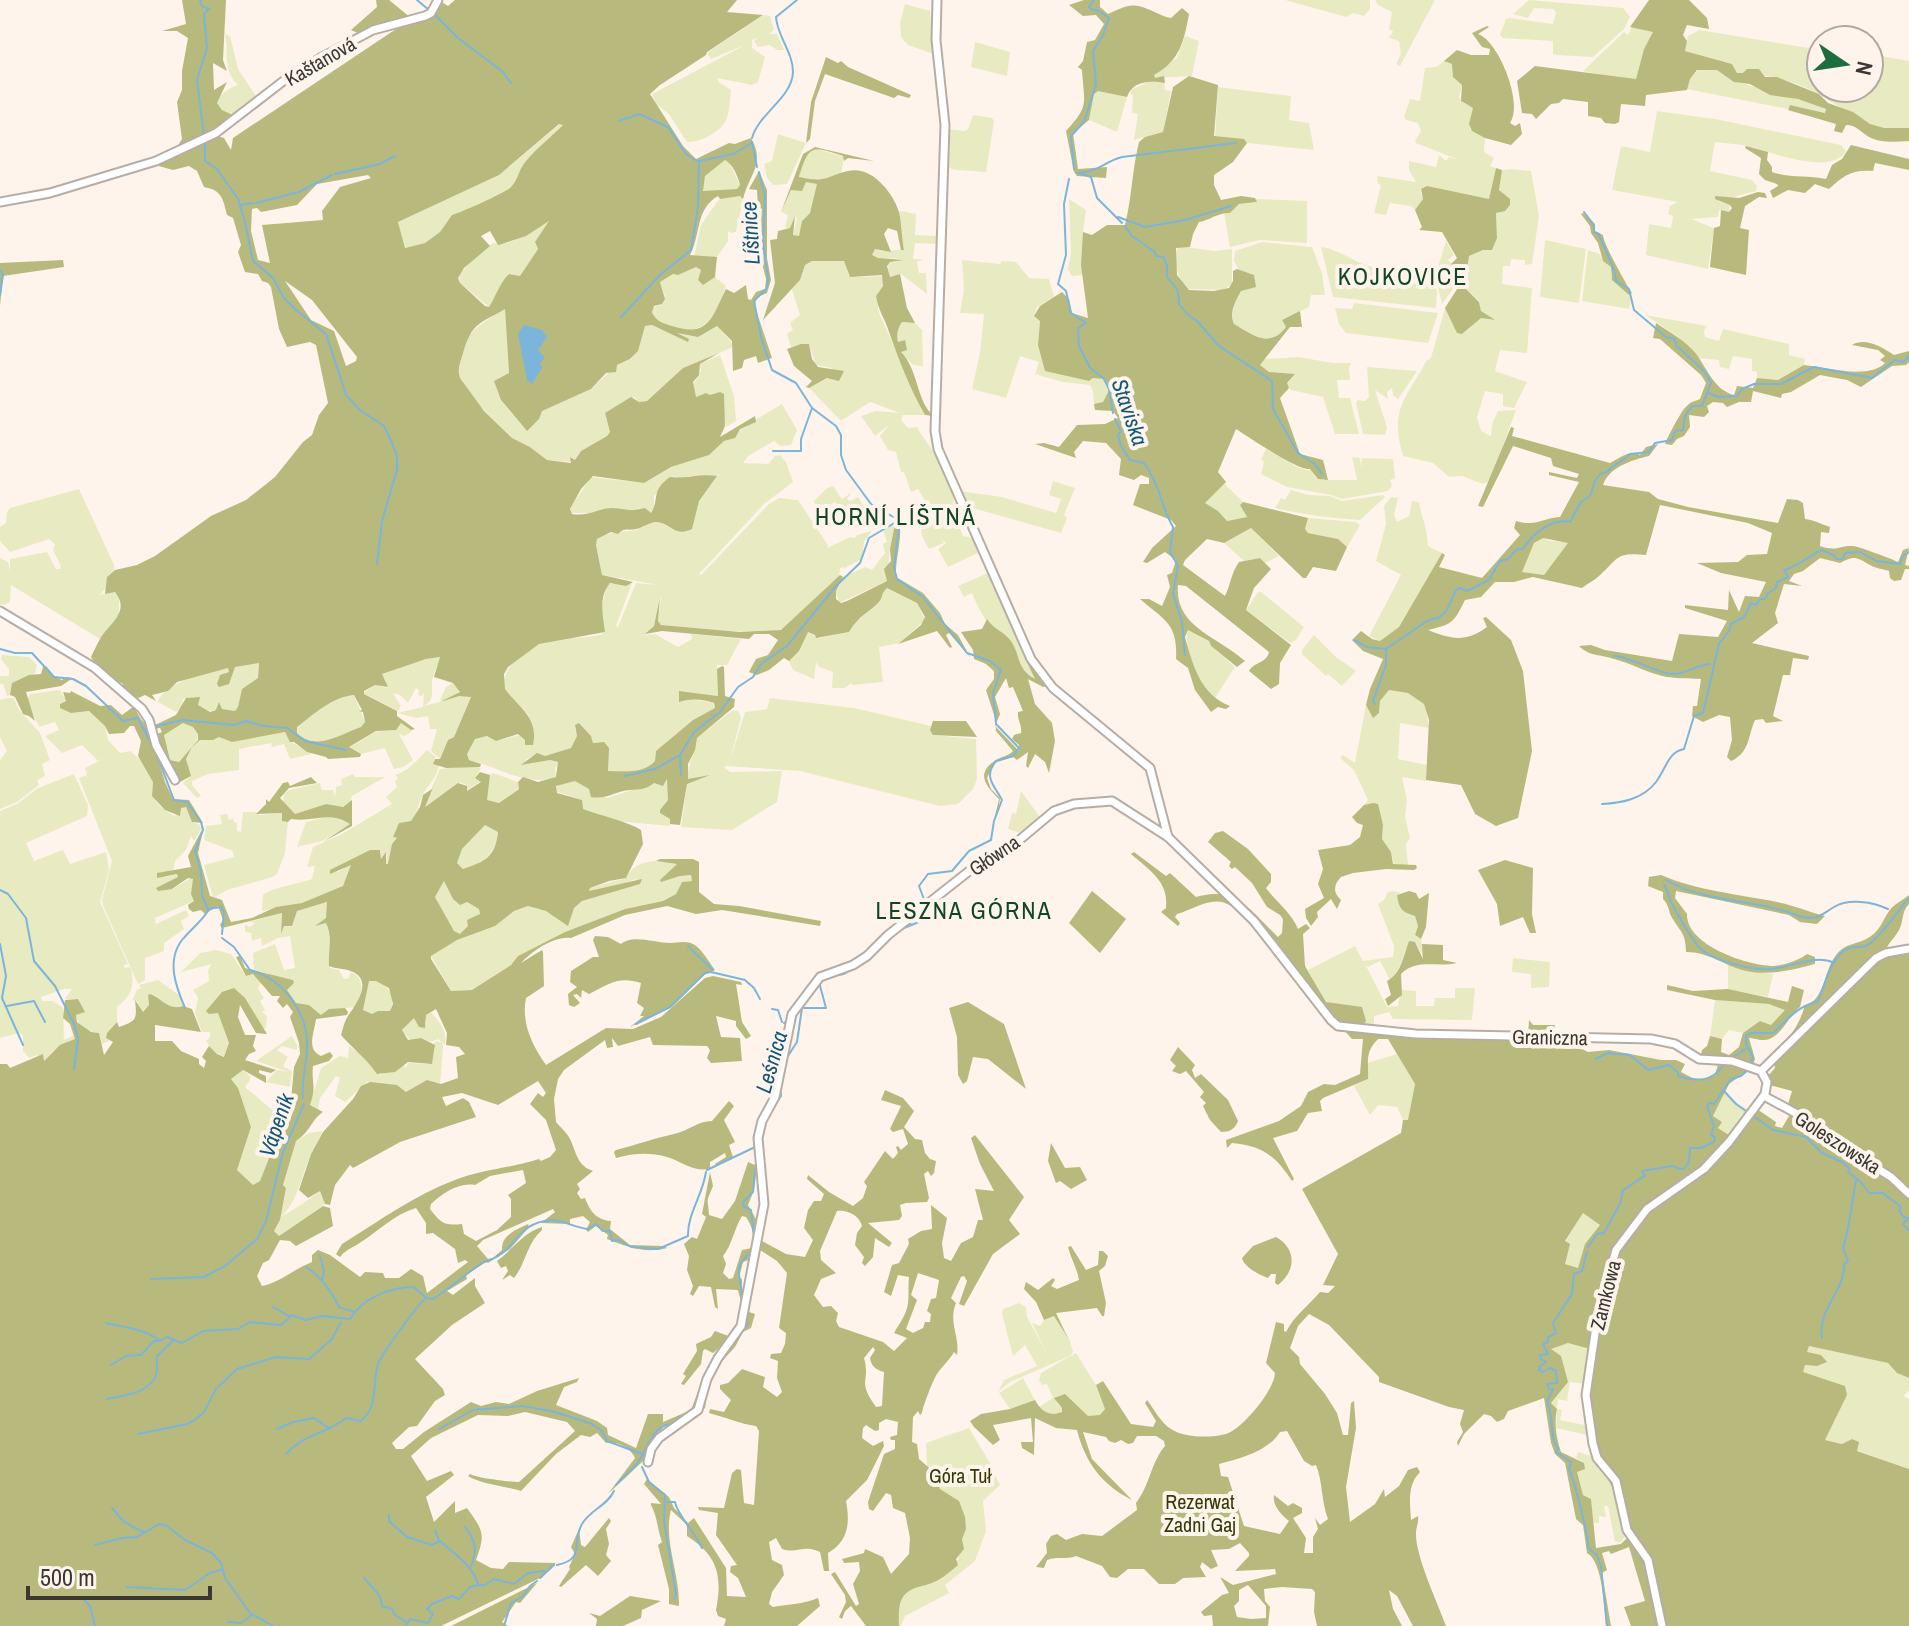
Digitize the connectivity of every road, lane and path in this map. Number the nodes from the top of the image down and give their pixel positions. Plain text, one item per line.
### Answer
1 (438, 0) edge
2 (937, 0) edge
3 (0, 202) edge
4 (0, 611) edge
5 (175, 780) dead end
6 (1168, 837) junction
7 (1909, 949) edge
8 (1347, 1028) joint
9 (1754, 1068) junction
10 (1764, 1096) junction
11 (1909, 1194) edge
12 (648, 1462) dead end
13 (1662, 1626) edge

1 - 3 street, Kaštanová
2 - 6 street
4 - 5 street
6 - 8 street, Główna
6 - 12 street, Główna
7 - 9 street
8 - 9 street, Graniczna
9 - 10 street
10 - 11 street, Goleszowska
10 - 13 street, Zamkowa

